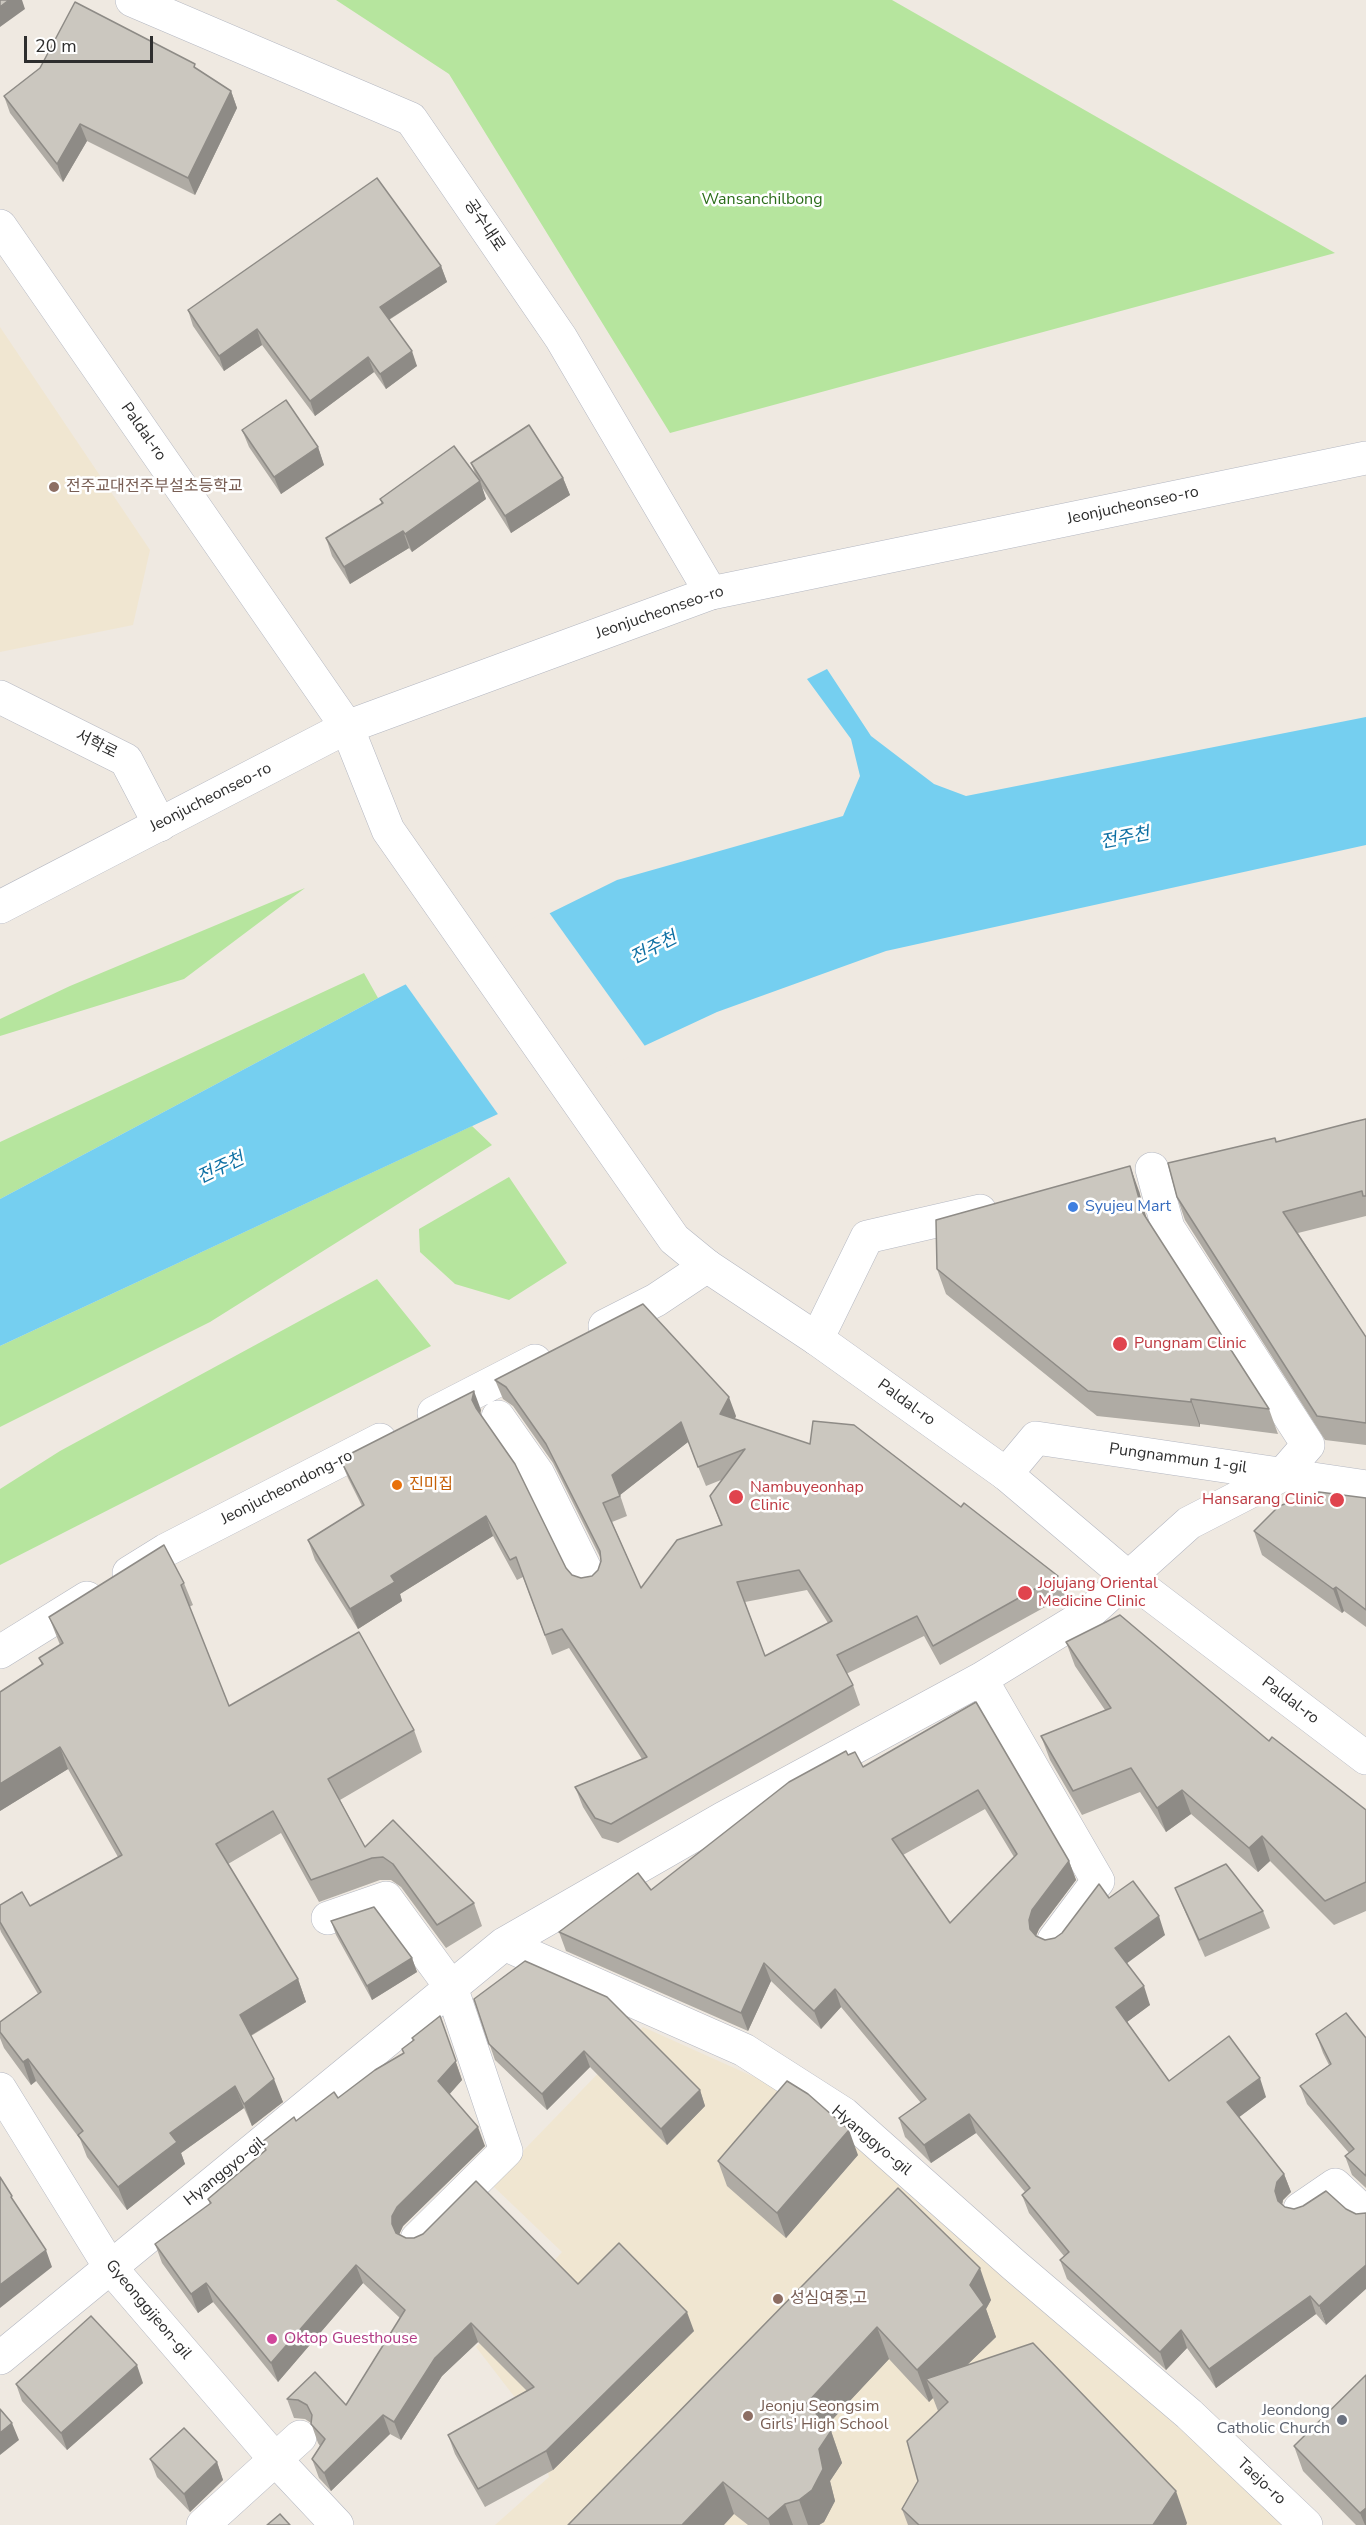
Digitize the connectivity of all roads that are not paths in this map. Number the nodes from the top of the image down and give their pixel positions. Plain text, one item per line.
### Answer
1 (132, 0) edge
2 (0, 226) edge
3 (1366, 458) edge
4 (711, 593) junction
5 (0, 698) edge
6 (347, 727) junction
7 (160, 825) junction
8 (0, 907) edge
9 (1186, 1162) edge
10 (1152, 1169) junction
11 (1118, 1178) edge
12 (1004, 1205) edge
13 (707, 1266) junction
14 (817, 1339) junction
15 (498, 1417) dead end
16 (1006, 1474) junction
17 (1281, 1475) junction
18 (1366, 1487) edge
19 (1129, 1578) junction
20 (590, 1579) edge
21 (0, 1652) edge
22 (981, 1679) junction
23 (1366, 1758) edge
24 (328, 1918) dead end
25 (1054, 1940) edge
26 (504, 1944) junction
27 (451, 1987) junction
28 (0, 2089) edge
29 (1300, 2209) edge
30 (1366, 2214) edge
31 (417, 2239) edge
32 (110, 2266) junction
33 (0, 2358) edge
34 (1189, 2415) joint
35 (300, 2437) dead end
36 (274, 2459) junction
37 (203, 2525) edge
38 (337, 2525) edge
39 (1306, 2525) edge

1 - 4 street, 공수내로
2 - 6 street, Paldal-ro
3 - 4 street, Jeonjucheonseo-ro
4 - 6 street, Jeonjucheonseo-ro
5 - 7 street, 서학로
6 - 7 street, Jeonjucheonseo-ro
6 - 13 street, Paldal-ro
7 - 8 street, Jeonjucheonseo-ro
9 - 10 street
10 - 11 street
10 - 17 street
12 - 14 street
13 - 14 street, Paldal-ro
13 - 21 street, Jeonjucheondong-ro
14 - 16 street, Paldal-ro
15 - 20 street
16 - 17 street, Pungnammun 1-gil
16 - 19 street, Paldal-ro
17 - 18 street, Pungnammun 1-gil
17 - 19 street
19 - 22 street, Hyanggyo-gil
19 - 23 street, Paldal-ro
22 - 25 street
22 - 26 street, Hyanggyo-gil
24 - 27 street
26 - 27 street, Hyanggyo-gil
26 - 34 street, Hyanggyo-gil
27 - 31 street
27 - 32 street, Hyanggyo-gil
28 - 32 street, Gyeonggijeon-gil
29 - 30 street
32 - 33 street, Hyanggyo-gil
32 - 36 street, Gyeonggijeon-gil
34 - 39 street, Taejo-ro
35 - 36 street
36 - 37 street
36 - 38 street, Gyeonggijeon-gil

